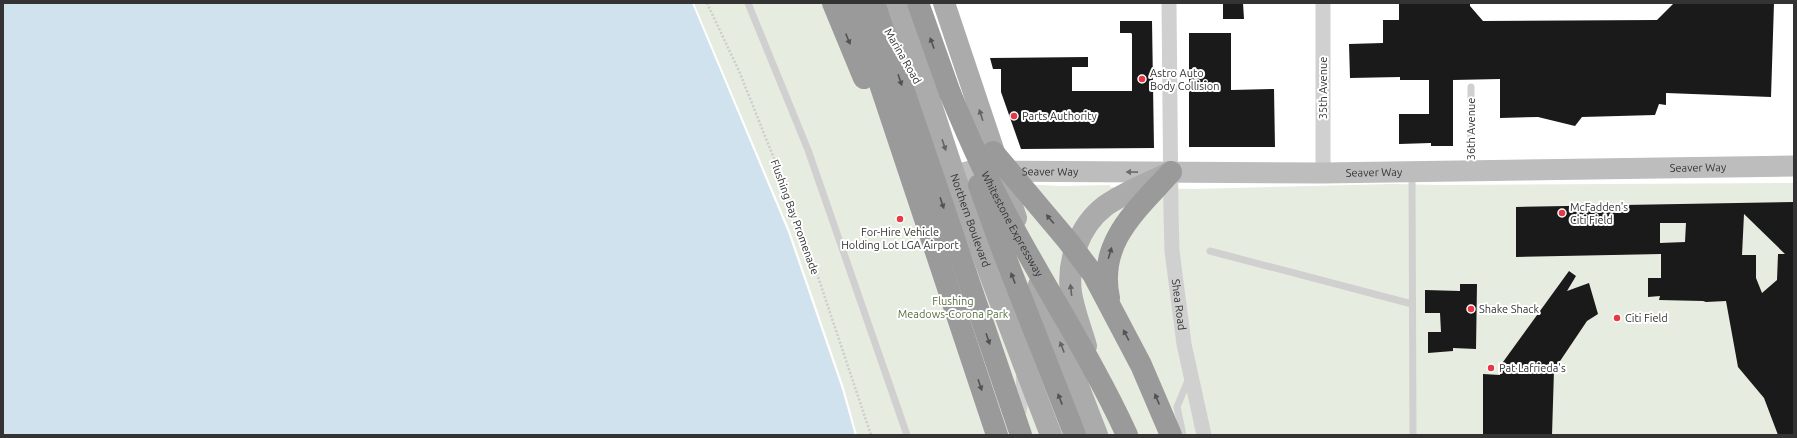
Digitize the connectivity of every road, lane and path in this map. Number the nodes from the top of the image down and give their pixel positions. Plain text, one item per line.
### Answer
1 (707, 3) edge
2 (748, 3) edge
3 (833, 3) edge
4 (853, 3) edge
5 (870, 3) edge
6 (874, 3) edge
7 (895, 3) edge
8 (918, 3) edge
9 (944, 3) edge
10 (1169, 3) edge
11 (1323, 3) edge
12 (1471, 87) dead end
13 (950, 93) junction
14 (933, 112) junction
15 (1000, 164) junction
16 (1794, 166) edge
17 (1471, 171) junction
18 (1171, 172) junction
19 (1412, 172) junction
20 (1323, 173) junction
21 (956, 178) junction
22 (1075, 249) junction
23 (1210, 251) dead end
24 (945, 281) junction
25 (1412, 304) junction
26 (1110, 305) junction
27 (1022, 360) junction
28 (1190, 374) junction
29 (870, 435) edge
30 (907, 435) edge
31 (997, 435) edge
32 (1012, 435) edge
33 (1021, 435) edge
34 (1051, 435) edge
35 (1075, 435) edge
36 (1097, 435) edge
37 (1114, 435) edge
38 (1127, 435) edge
39 (1171, 435) edge
40 (1183, 435) edge
41 (1204, 435) edge
42 (1413, 435) edge

1 - 29 path, Flushing Bay Promenade
2 - 30 lane
3 -> 24 highway
4 - 24 highway
5 - 14 street, Marina Road
6 -> 33 highway, bridge
7 - 14 main road, Northern Boulevard
13 -> 8 highway, Whitestone Expressway
15 -> 9 main road
10 - 18 street, Shea Road
11 - 20 street, 35th Avenue
12 - 17 lane, 36th Avenue
35 -> 13 highway, bridge
13 - 38 highway, Whitestone Expressway, bridge
14 -> 21 main road, Northern Boulevard
18 -> 15 main road, Seaver Way
15 - 21 main road, Seaver Way
22 -> 15 highway
36 -> 15 main road
16 - 17 main road, Seaver Way
17 - 19 main road, Seaver Way
18 - 20 main road, Seaver Way
18 - 22 main road
26 -> 18 highway
18 - 28 street, Shea Road
19 - 20 main road, Seaver Way
19 - 25 lane
21 - 27 main road, Northern Boulevard
22 - 26 highway
37 -> 22 main road
23 - 25 lane
24 -> 31 highway
25 - 42 lane
39 -> 26 highway
27 - 32 street
27 - 34 main road, Northern Boulevard
28 - 40 lane
28 - 41 street, Shea Road

